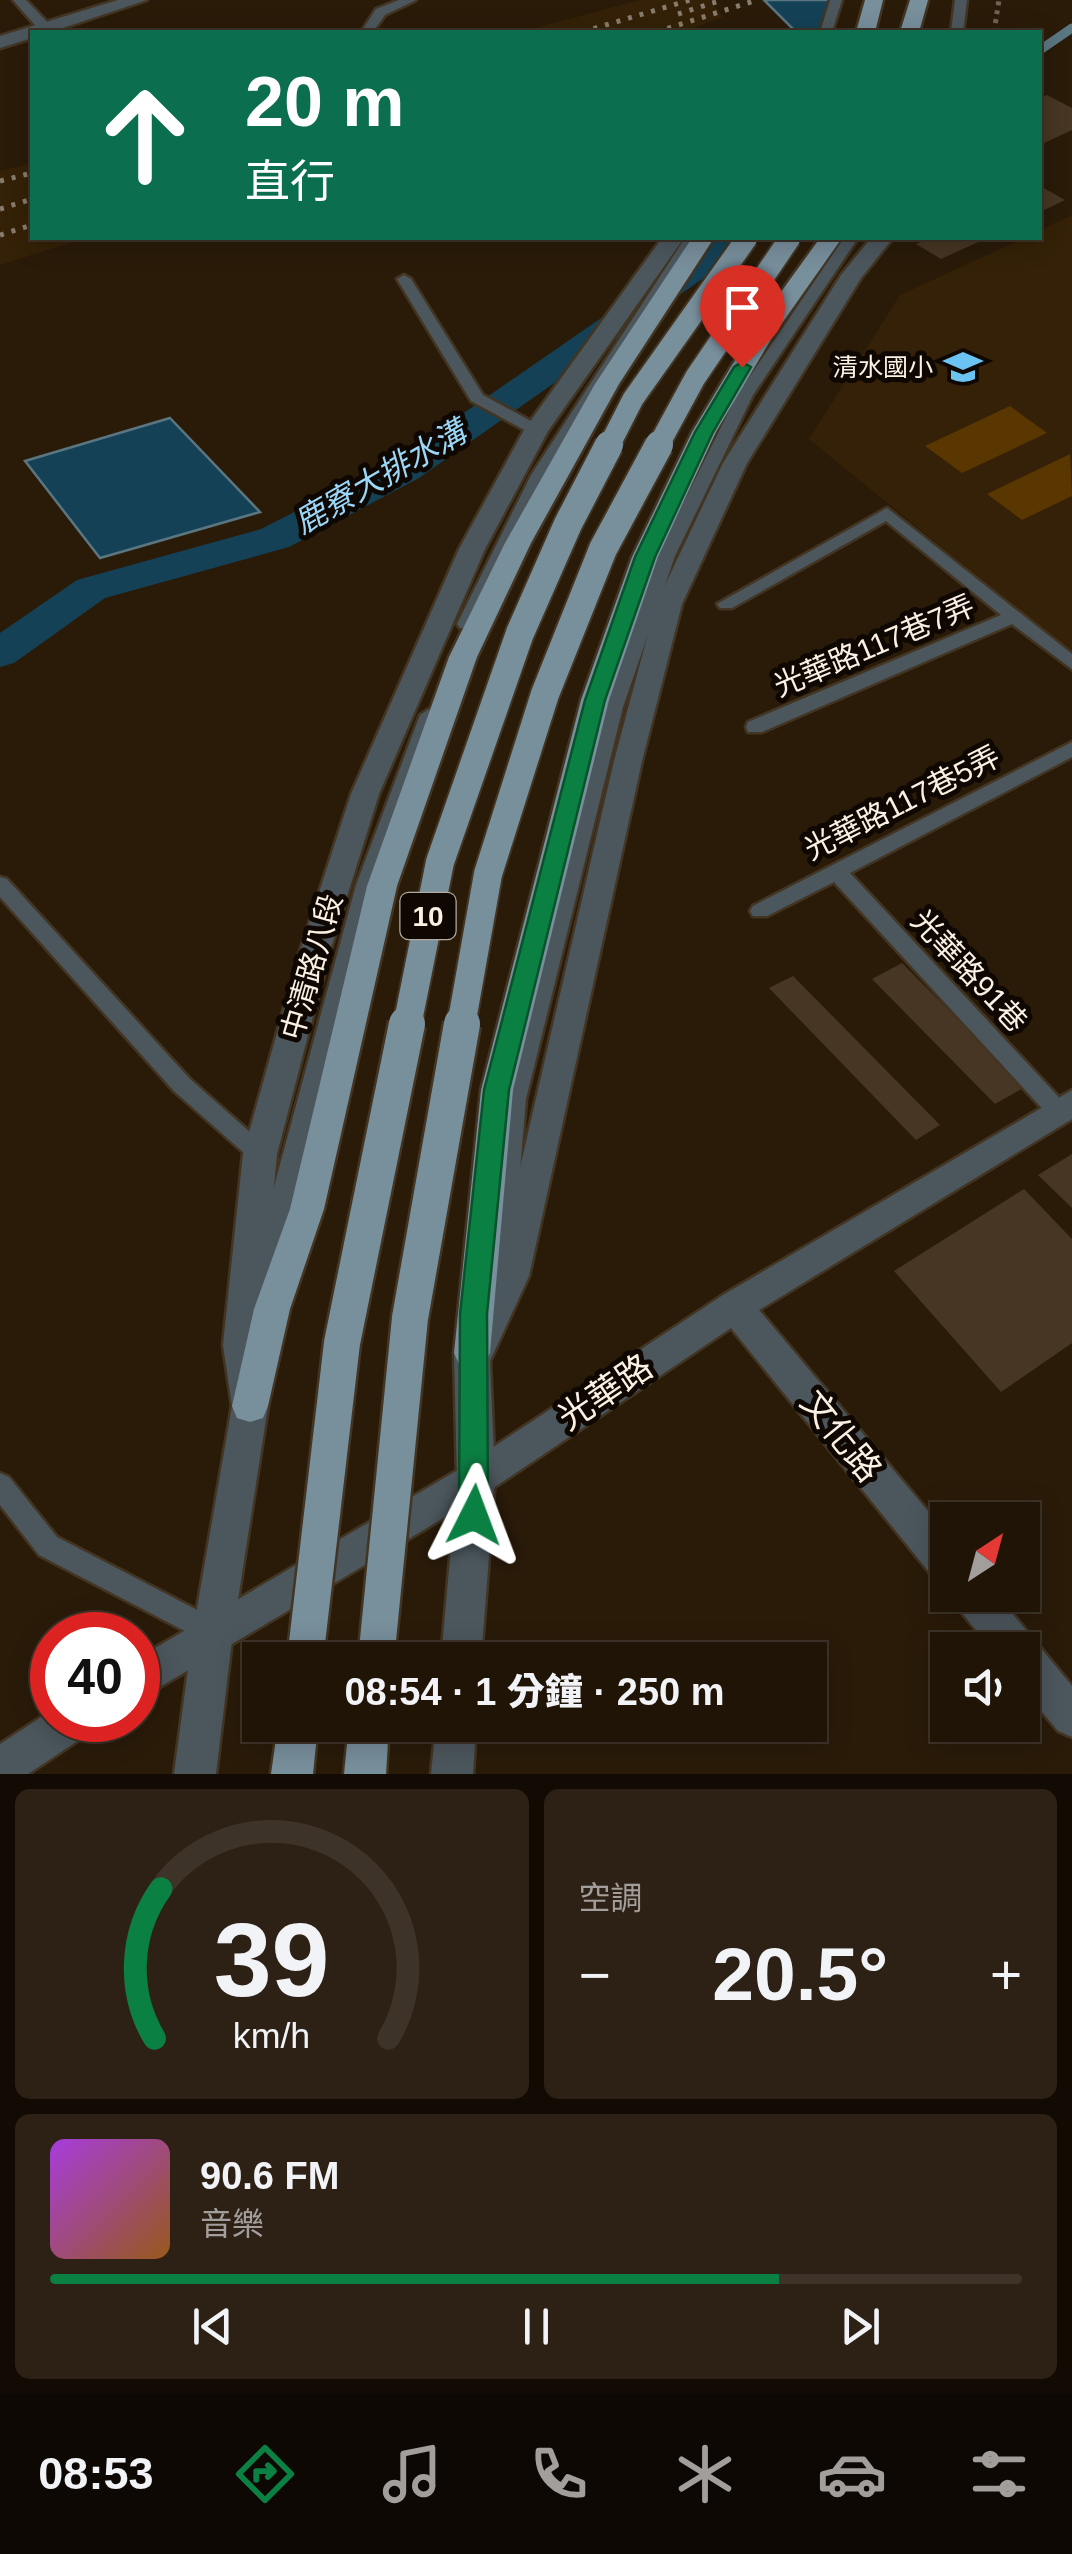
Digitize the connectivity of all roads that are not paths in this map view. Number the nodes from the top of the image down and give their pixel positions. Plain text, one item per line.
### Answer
1 (18, 0) edge
2 (138, 0) edge
3 (410, 0) edge
4 (836, 0) edge
5 (874, 0) edge
6 (918, 0) edge
7 (962, 0) edge
8 (45, 28) junction
9 (39, 30) edge
10 (368, 30) edge
11 (827, 30) edge
12 (866, 30) edge
13 (910, 30) edge
14 (957, 30) edge
15 (30, 33) edge
16 (0, 42) edge
17 (672, 240) edge
18 (691, 240) edge
19 (702, 240) edge
20 (746, 240) edge
21 (789, 240) edge
22 (830, 240) edge
23 (850, 240) edge
24 (880, 240) edge
25 (404, 279) dead end
26 (536, 430) junction
27 (726, 604) dead end
28 (1015, 616) junction
29 (1072, 663) edge
30 (755, 726) dead end
31 (1072, 749) edge
32 (836, 871) junction
33 (0, 884) edge
34 (760, 912) dead end
35 (1066, 1107) edge
36 (260, 1154) junction
37 (735, 1306) junction
38 (474, 1314) junction
39 (241, 1345) junction
40 (472, 1357) junction
41 (250, 1406) junction
42 (476, 1479) junction
43 (0, 1485) edge
44 (930, 1543) edge
45 (986, 1612) edge
46 (213, 1632) junction
47 (1002, 1632) edge
48 (307, 1642) edge
49 (378, 1642) edge
50 (463, 1642) edge
51 (160, 1666) edge
52 (1040, 1679) edge
53 (1072, 1717) edge
54 (40, 1742) edge
55 (296, 1742) edge
56 (368, 1742) edge
57 (455, 1742) edge
58 (0, 1768) edge
59 (195, 1774) edge
60 (292, 1774) edge
61 (364, 1774) edge
62 (452, 1774) edge

1 - 8 lane
2 - 8 street
3 - 10 lane
4 - 11 lane
5 - 12 main road
6 - 13 main road
7 - 14 lane
8 - 9 street
15 - 16 street
17 - 26 street, 中清路八段
18 - 39 lane
19 - 41 main road
20 - 48 main road, 10, bridge
21 - 49 main road, 10, bridge
22 - 38 main road
23 - 38 lane
24 - 40 street
25 - 26 lane
26 - 36 street, 中清路八段
27 - 28 lane
28 - 29 lane
28 - 30 lane, 光華路117巷7弄
31 - 32 lane, 光華路117巷5弄
32 - 34 lane, 光華路117巷5弄
32 - 35 lane, 光華路91巷
33 - 36 lane
35 - 37 street, 光華路
36 - 39 street, 中清路八段
37 - 42 street, 光華路
37 - 44 street, 文化路
38 - 40 main road
39 - 41 street, 中清路八段
40 - 42 street
41 - 46 street, 中清路八段
42 - 46 street, 光華路
42 - 50 street
43 - 46 lane
45 - 47 street
46 - 51 street, 光華路
46 - 59 street, 中清路八段
52 - 53 street
54 - 58 street
55 - 60 main road
56 - 61 main road
57 - 62 street

